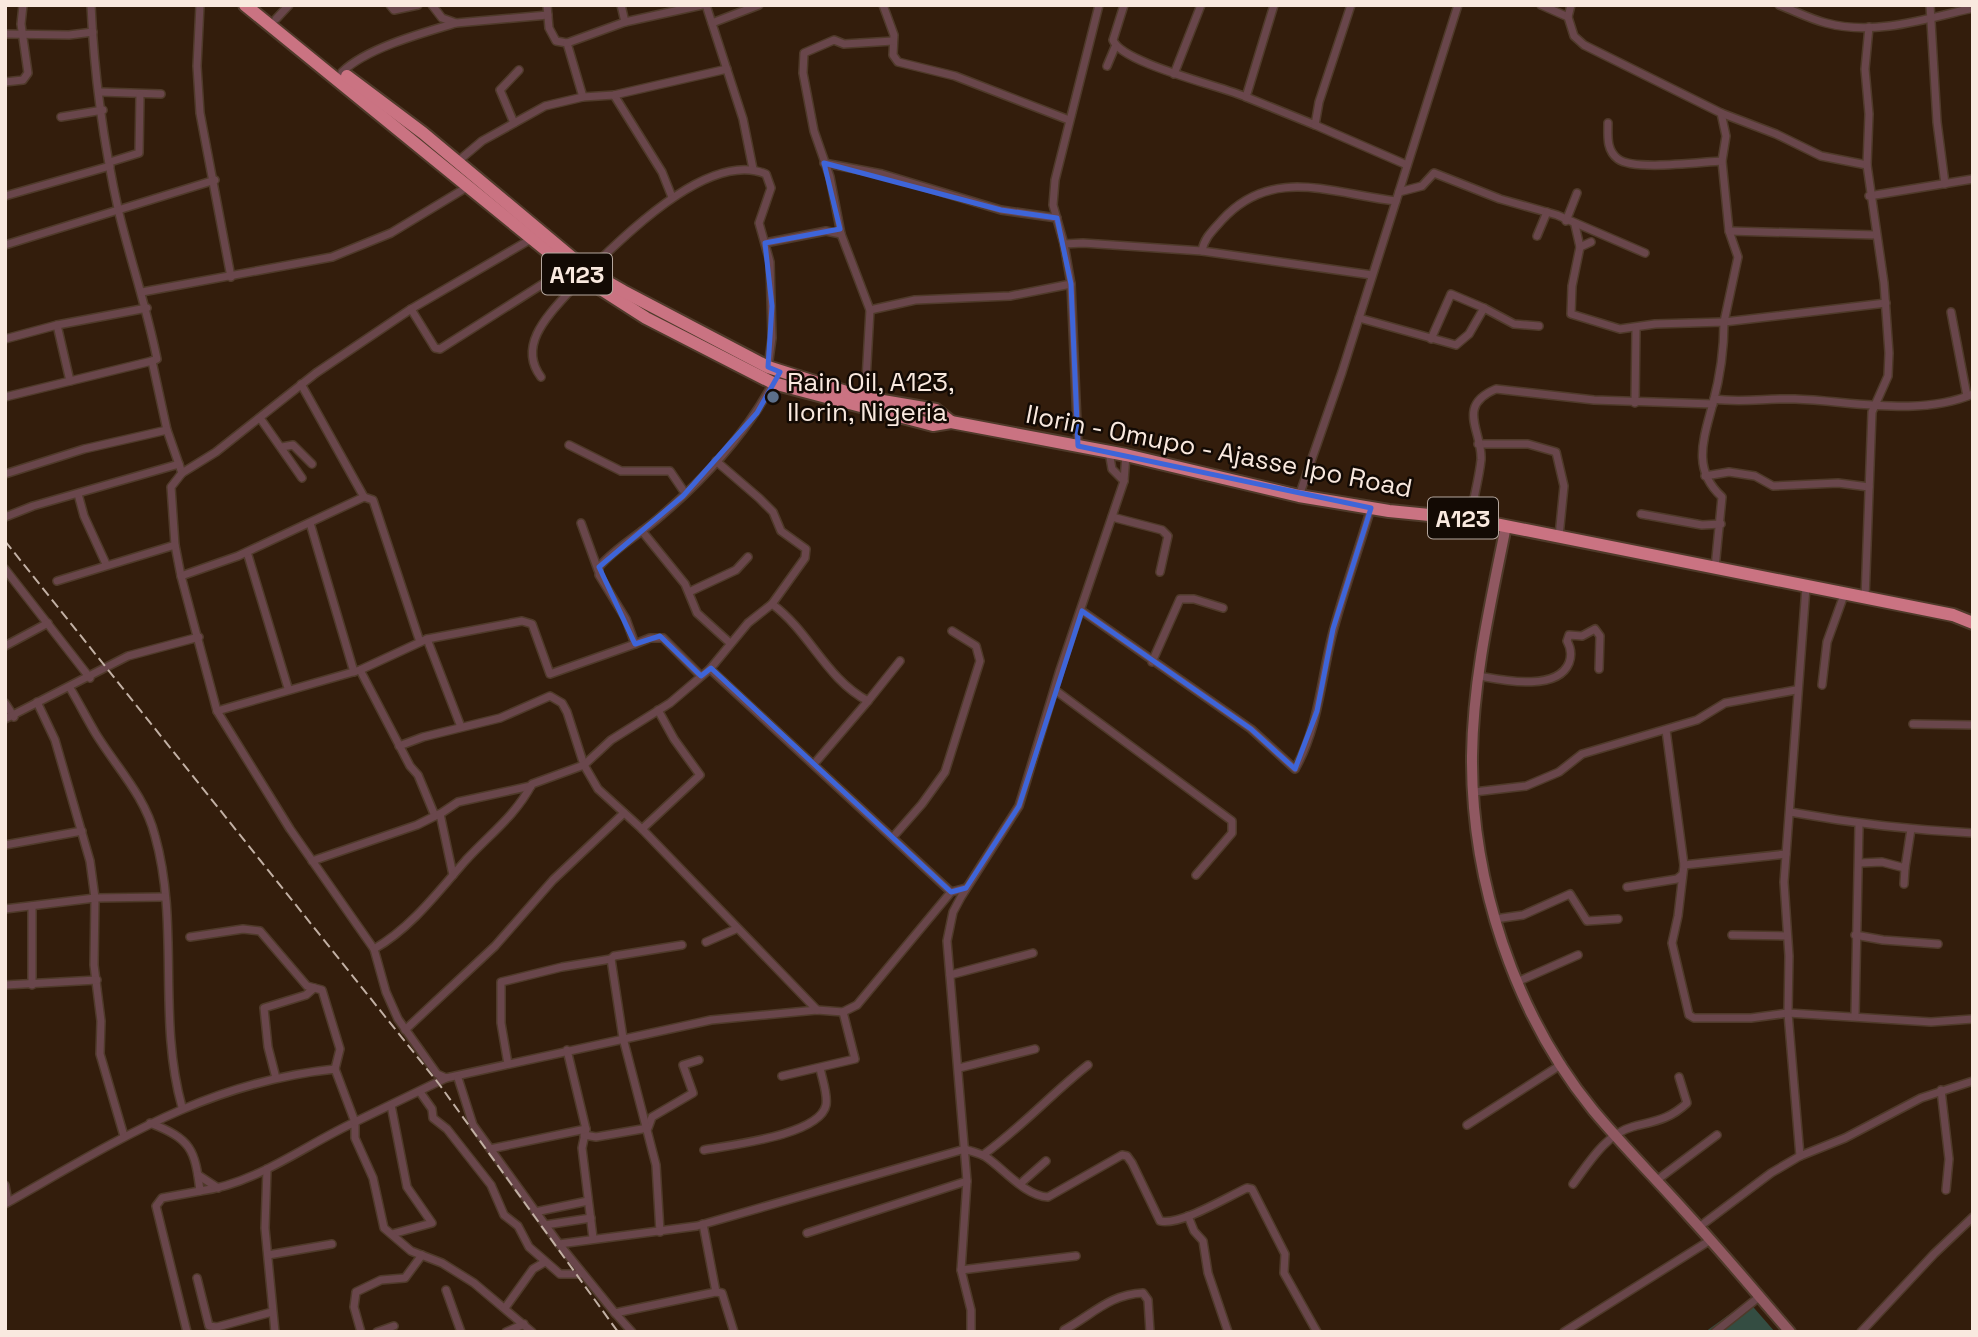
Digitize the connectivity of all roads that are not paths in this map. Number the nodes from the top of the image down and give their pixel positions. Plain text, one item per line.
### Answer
1 (23, 5) edge
2 (91, 5) edge
3 (200, 5) edge
4 (245, 5) edge
5 (289, 5) edge
6 (390, 5) edge
7 (418, 5) edge
8 (432, 5) edge
9 (547, 5) edge
10 (621, 5) edge
11 (704, 5) edge
12 (759, 5) edge
13 (883, 5) edge
14 (1099, 5) edge
15 (1124, 5) edge
16 (1201, 5) edge
17 (1274, 5) edge
18 (1351, 5) edge
19 (1458, 5) edge
20 (1541, 5) edge
21 (1571, 5) edge
22 (1779, 5) edge
23 (1930, 5) edge
24 (1973, 8) edge
25 (265, 13) edge
26 (548, 15) junction
27 (1568, 17) junction
28 (1931, 18) junction
29 (625, 22) junction
30 (456, 23) junction
31 (712, 23) junction
32 (1869, 27) junction
33 (93, 32) junction
34 (23, 33) junction
35 (5, 34) edge
36 (893, 41) junction
37 (567, 43) junction
38 (1115, 47) junction
39 (1107, 66) dead end
40 (727, 69) junction
41 (519, 70) dead end
42 (342, 72) junction
43 (1174, 74) junction
44 (5, 82) edge
45 (100, 92) junction
46 (161, 94) dead end
47 (141, 95) junction
48 (614, 95) junction
49 (583, 97) junction
50 (1246, 97) junction
51 (103, 110) junction
52 (1721, 113) junction
53 (61, 117) dead end
54 (1069, 120) junction
55 (514, 123) junction
56 (1608, 123) dead end
57 (1315, 125) junction
58 (1723, 161) junction
59 (457, 162) junction
60 (824, 163) junction
61 (110, 164) junction
62 (1407, 165) junction
63 (1867, 165) junction
64 (753, 169) junction
65 (1973, 179) edge
66 (215, 180) junction
67 (1945, 184) junction
68 (469, 186) junction
69 (1399, 192) junction
70 (1577, 192) dead end
71 (5, 196) edge
72 (1869, 196) junction
73 (672, 197) junction
74 (1396, 201) junction
75 (119, 211) junction
76 (1547, 212) junction
77 (1056, 218) junction
78 (1566, 221) junction
79 (1575, 225) junction
80 (1729, 231) junction
81 (841, 234) junction
82 (1876, 235) junction
83 (1537, 236) dead end
84 (533, 238) junction
85 (1591, 242) dead end
86 (765, 243) junction
87 (1065, 244) junction
88 (5, 245) edge
89 (1580, 247) junction
90 (1202, 251) junction
91 (1645, 253) dead end
92 (568, 268) junction
93 (585, 274) junction
94 (1372, 275) junction
95 (231, 277) junction
96 (1071, 284) junction
97 (142, 292) junction
98 (1886, 303) junction
99 (147, 308) junction
100 (1484, 308) junction
101 (411, 309) junction
102 (870, 310) junction
103 (1951, 313) dead end
104 (1359, 318) junction
105 (1724, 322) junction
106 (57, 324) junction
107 (1539, 326) dead end
108 (1636, 329) junction
109 (5, 338) edge
110 (1431, 340) junction
111 (152, 362) junction
112 (768, 368) junction
113 (541, 377) dead end
114 (70, 380) junction
115 (301, 383) junction
116 (774, 383) junction
117 (1970, 395) edge
118 (5, 397) edge
119 (865, 398) junction
120 (1714, 401) junction
121 (1635, 403) junction
122 (1874, 403) junction
123 (260, 418) junction
124 (951, 422) junction
125 (167, 430) junction
126 (569, 444) dead end
127 (1478, 444) junction
128 (1078, 446) junction
129 (282, 447) junction
130 (1109, 452) junction
131 (1126, 455) junction
132 (716, 461) junction
133 (312, 464) dead end
134 (180, 469) junction
135 (5, 474) edge
136 (1705, 476) junction
137 (302, 478) dead end
138 (1124, 481) junction
139 (1869, 487) junction
140 (685, 493) junction
141 (78, 494) junction
142 (365, 496) junction
143 (1299, 496) junction
144 (1371, 508) junction
145 (1641, 514) dead end
146 (5, 517) edge
147 (1112, 517) junction
148 (1470, 519) junction
149 (310, 523) junction
150 (581, 523) dead end
151 (1721, 524) junction
152 (1506, 526) junction
153 (642, 531) junction
154 (1559, 536) junction
155 (175, 545) junction
156 (247, 552) junction
157 (748, 557) dead end
158 (106, 564) junction
159 (1715, 568) junction
160 (5, 569) edge
161 (598, 570) junction
162 (1160, 572) dead end
163 (181, 576) junction
164 (57, 581) dead end
165 (1806, 587) junction
166 (689, 592) junction
167 (1844, 595) junction
168 (1865, 599) junction
169 (772, 604) junction
170 (1223, 608) dead end
171 (1082, 611) junction
172 (48, 623) junction
173 (1973, 623) edge
174 (952, 631) dead end
175 (199, 638) junction
176 (423, 641) junction
177 (730, 643) junction
178 (635, 644) junction
179 (5, 646) edge
180 (900, 661) dead end
181 (1152, 662) junction
182 (710, 669) junction
183 (1599, 669) dead end
184 (357, 671) junction
185 (701, 676) junction
186 (1479, 676) junction
187 (90, 678) junction
188 (1822, 685) dead end
189 (70, 688) junction
190 (288, 688) junction
191 (1055, 690) junction
192 (1796, 690) junction
193 (868, 701) junction
194 (37, 702) junction
195 (5, 703) edge
196 (217, 710) junction
197 (659, 710) junction
198 (14, 717) junction
199 (5, 719) edge
200 (1913, 724) dead end
201 (1973, 725) edge
202 (461, 727) junction
203 (1666, 730) junction
204 (399, 746) junction
205 (814, 764) junction
206 (584, 765) junction
207 (531, 786) junction
208 (1474, 792) junction
209 (1790, 812) junction
210 (624, 813) junction
211 (437, 815) junction
212 (1859, 825) junction
213 (642, 829) junction
214 (1911, 829) junction
215 (82, 831) junction
216 (1973, 833) edge
217 (892, 837) junction
218 (5, 845) edge
219 (1786, 854) junction
220 (312, 862) junction
221 (1860, 863) junction
222 (1684, 864) junction
223 (1905, 868) junction
224 (453, 875) junction
225 (1196, 875) dead end
226 (1682, 875) junction
227 (1904, 884) dead end
228 (1628, 887) dead end
229 (966, 888) junction
230 (951, 892) junction
231 (165, 897) junction
232 (95, 898) junction
233 (32, 906) junction
234 (5, 909) edge
235 (1495, 919) junction
236 (1618, 919) dead end
237 (736, 929) junction
238 (1732, 935) dead end
239 (1855, 935) junction
240 (1787, 936) junction
241 (190, 937) dead end
242 (706, 942) dead end
243 (1938, 944) dead end
244 (682, 945) dead end
245 (374, 949) junction
246 (1033, 953) dead end
247 (1578, 955) dead end
248 (611, 960) junction
249 (950, 975) junction
250 (97, 980) junction
251 (1517, 982) junction
252 (5, 985) edge
253 (32, 985) junction
254 (314, 988) junction
255 (817, 1010) junction
256 (843, 1012) junction
257 (1788, 1013) junction
258 (1855, 1016) junction
259 (1973, 1019) edge
260 (405, 1030) junction
261 (623, 1038) junction
262 (1035, 1049) dead end
263 (567, 1050) junction
264 (699, 1060) dead end
265 (508, 1064) junction
266 (1562, 1064) junction
267 (1088, 1065) dead end
268 (820, 1068) junction
269 (960, 1068) junction
270 (335, 1069) junction
271 (782, 1076) dead end
272 (1679, 1077) dead end
273 (446, 1078) junction
274 (458, 1078) junction
275 (276, 1079) junction
276 (1973, 1081) edge
277 (1941, 1090) junction
278 (420, 1092) junction
279 (391, 1105) junction
280 (182, 1107) junction
281 (355, 1122) junction
282 (150, 1123) junction
283 (1467, 1125) dead end
284 (648, 1128) junction
285 (585, 1132) junction
286 (1617, 1135) junction
287 (1717, 1135) dead end
288 (124, 1136) junction
289 (490, 1149) junction
290 (965, 1149) junction
291 (704, 1150) dead end
292 (983, 1155) junction
293 (1800, 1156) junction
294 (1046, 1161) dead end
295 (267, 1169) junction
296 (198, 1175) junction
297 (1657, 1180) junction
298 (967, 1181) junction
299 (1020, 1184) junction
300 (1573, 1184) dead end
301 (5, 1185) edge
302 (218, 1188) junction
303 (1947, 1190) dead end
304 (200, 1192) junction
305 (588, 1201) junction
306 (6, 1203) edge
307 (535, 1212) junction
308 (1188, 1216) junction
309 (1973, 1217) edge
310 (591, 1218) junction
311 (703, 1224) junction
312 (545, 1225) junction
313 (1699, 1227) junction
314 (660, 1232) junction
315 (807, 1233) dead end
316 (392, 1234) junction
317 (593, 1238) junction
318 (1709, 1241) junction
319 (332, 1244) dead end
320 (559, 1244) junction
321 (268, 1255) junction
322 (422, 1255) junction
323 (1076, 1256) dead end
324 (545, 1262) junction
325 (961, 1270) junction
326 (582, 1274) junction
327 (197, 1278) dead end
328 (446, 1290) dead end
329 (716, 1292) junction
330 (1759, 1297) junction
331 (505, 1308) junction
332 (272, 1312) junction
333 (615, 1313) junction
334 (524, 1324) junction
335 (394, 1326) dead end
336 (1065, 1331) edge
337 (187, 1332) edge
338 (275, 1332) edge
339 (361, 1332) edge
340 (377, 1332) edge
341 (461, 1332) edge
342 (506, 1332) edge
343 (532, 1332) edge
344 (632, 1332) edge
345 (734, 1332) edge
346 (971, 1332) edge
347 (1056, 1332) edge
348 (1150, 1332) edge
349 (1228, 1332) edge
350 (1317, 1332) edge
351 (1564, 1332) edge
352 (1715, 1332) edge
353 (1790, 1332) edge
354 (1861, 1332) edge

1 - 34 street
2 - 33 street
3 - 66 street
4 - 25 highway, A123
5 - 25 street
6 - 7 street
8 - 30 street
9 - 26 street
10 - 29 street
11 - 29 street
11 - 31 street
12 - 31 street
13 - 36 street
14 - 54 street
15 - 38 street
16 - 43 street
17 - 50 street
18 - 57 street
19 - 62 street
20 - 27 street
21 - 27 street
22 - 32 street
23 - 28 street
24 - 28 street
25 - 42 highway, Ilorin - Omupo - Ajasse Ipo Road / A123
25 - 68 highway, Ilorin - Omupo - Ajasse Ipo Road / A123
26 - 30 street
26 - 37 street
27 - 52 street
28 - 32 street
28 - 67 street
29 - 37 street
30 - 42 street
31 - 40 street
32 - 63 street
33 - 34 street
33 - 45 street
34 - 35 street
34 - 44 street
36 - 54 street
36 - 60 street
37 - 49 street
38 - 39 street
38 - 43 street
40 - 48 street
40 - 64 street
41 - 55 street
42 - 59 highway, Ilorin - Omupo - Ajasse Ipo Road / A123
43 - 50 street
45 - 47 street
45 - 51 street
46 - 47 street
47 - 61 street
48 - 49 street
48 - 73 street
49 - 55 street
50 - 57 street
51 - 53 street
51 - 61 street
52 - 58 street
52 - 63 street
54 - 77 street
55 - 59 street
56 - 58 street
57 - 62 street
58 - 80 street
59 - 93 highway, Ilorin - Omupo - Ajasse Ipo Road / A123
60 - 77 street
60 - 81 street
61 - 71 street
61 - 75 street
62 - 69 street
63 - 72 street
64 - 73 street
64 - 86 street
65 - 67 street
66 - 75 street
66 - 95 street
67 - 72 street
68 - 84 highway, Ilorin - Omupo - Ajasse Ipo Road / A123
68 - 95 street
69 - 74 street
69 - 76 street
70 - 78 street
72 - 82 street
73 - 93 street
74 - 90 street
74 - 94 street
75 - 88 street
75 - 97 street
76 - 78 street
76 - 83 street
77 - 87 street
78 - 79 street
79 - 89 street
79 - 91 street
80 - 82 street
80 - 105 street
81 - 86 street
81 - 102 street
82 - 98 street
84 - 92 highway, Ilorin - Omupo - Ajasse Ipo Road / A123
84 - 101 street
85 - 89 street
86 - 112 street
87 - 90 street
87 - 96 street
89 - 108 street
90 - 94 street
92 - 93 highway, Ilorin - Omupo - Ajasse Ipo Road / A123
92 - 101 street
93 - 112 highway, Ilorin - Omupo - Ajasse Ipo Road / A123
93 - 113 street
93 - 116 highway, Ilorin - Omupo - Ajasse Ipo Road / A123
94 - 104 street
95 - 97 street
96 - 102 street
96 - 128 street
97 - 99 street
98 - 105 street
98 - 122 street
99 - 106 street
99 - 111 street
100 - 107 street
100 - 110 street
100 - 110 street
101 - 115 street
102 - 119 street
103 - 117 street
104 - 110 street
104 - 143 street
105 - 108 street
105 - 120 street
106 - 109 street
106 - 114 street
108 - 121 street
111 - 114 street
111 - 125 street
112 - 119 highway, Ilorin - Omupo - Ajasse Ipo Road / A123
114 - 118 street
115 - 123 street
115 - 142 street
116 - 124 highway, Ilorin - Omupo - Ajasse Ipo Road / A123
116 - 132 street
117 - 122 street
119 - 124 highway, Ilorin - Omupo - Ajasse Ipo Road / A123
120 - 121 street
120 - 122 street
120 - 136 street
121 - 127 street
122 - 139 street
123 - 129 street
123 - 134 street
124 - 128 highway, Ilorin - Omupo - Ajasse Ipo Road / A123
125 - 134 street
125 - 135 street
126 - 140 street
127 - 148 street
127 - 154 street
128 - 130 highway, Ilorin - Omupo - Ajasse Ipo Road / A123
129 - 133 street
129 - 137 street
130 - 131 highway, Ilorin - Omupo - Ajasse Ipo Road / A123
130 - 138 street
131 - 138 street
131 - 143 highway, Ilorin - Omupo - Ajasse Ipo Road / A123
132 - 140 street
132 - 169 street
134 - 141 street
134 - 155 street
136 - 139 street
136 - 151 street
138 - 147 street
139 - 168 street
140 - 153 street
141 - 146 street
141 - 158 street
142 - 149 street
142 - 176 street
143 - 144 highway, Ilorin - Omupo - Ajasse Ipo Road / A123
144 - 148 highway, Ilorin - Omupo - Ajasse Ipo Road / A123
144 - 181 street
145 - 151 street
147 - 162 street
147 - 171 street
148 - 152 highway, Ilorin - Omupo - Ajasse Ipo Road / A123
149 - 156 street
149 - 184 street
150 - 161 street
151 - 159 street
152 - 154 highway, Ilorin - Omupo - Ajasse Ipo Road / A123
152 - 186 main road
153 - 161 street
153 - 166 street
154 - 159 highway, Ilorin - Omupo - Ajasse Ipo Road / A123
155 - 158 street
155 - 163 street
156 - 163 street
156 - 190 street
157 - 166 street
158 - 164 street
159 - 165 highway, Ilorin - Omupo - Ajasse Ipo Road / A123
160 - 172 street
161 - 178 street
163 - 175 street
165 - 167 highway, Ilorin - Omupo - Ajasse Ipo Road / A123
165 - 192 street
166 - 177 street
167 - 168 highway, Ilorin - Omupo - Ajasse Ipo Road / A123
167 - 188 street
168 - 173 highway, Ilorin - Omupo - Ajasse Ipo Road / A123
169 - 177 street
169 - 193 street
170 - 181 street
171 - 181 street
171 - 191 street
172 - 179 street
172 - 187 street
174 - 217 street
175 - 187 street
175 - 196 street
176 - 178 street
176 - 184 street
176 - 202 street
177 - 182 street
178 - 185 street
180 - 193 street
182 - 185 street
182 - 205 street
183 - 186 street
184 - 190 street
184 - 204 street
185 - 197 street
186 - 208 main road
187 - 189 street
189 - 194 street
189 - 231 street
190 - 196 street
191 - 225 street
191 - 229 street
192 - 203 street
192 - 209 street
193 - 205 street
194 - 198 street
194 - 215 street
195 - 198 street
196 - 220 street
197 - 206 street
197 - 213 street
198 - 199 street
200 - 201 street
202 - 204 street
202 - 206 street
203 - 208 street
203 - 222 street
204 - 211 street
205 - 217 street
206 - 207 street
206 - 210 street
207 - 211 street
207 - 224 street
208 - 235 main road
209 - 212 street
209 - 219 street
210 - 213 street
210 - 260 street
211 - 220 street
211 - 224 street
212 - 214 street
212 - 221 street
213 - 237 street
214 - 216 street
214 - 223 street
215 - 218 street
215 - 232 street
217 - 230 street
219 - 222 street
219 - 240 street
220 - 245 street
221 - 223 street
221 - 239 street
222 - 226 street
223 - 227 street
224 - 245 street
226 - 228 street
226 - 257 street
229 - 230 street
229 - 249 street
230 - 256 street
231 - 232 street
231 - 280 street
232 - 233 street
232 - 250 street
233 - 234 street
233 - 253 street
235 - 236 street
235 - 251 main road
237 - 242 street
237 - 255 street
238 - 240 street
239 - 243 street
239 - 258 street
240 - 257 street
241 - 254 street
244 - 248 street
245 - 260 street
246 - 249 street
247 - 251 street
248 - 261 street
248 - 265 street
249 - 269 street
250 - 253 street
250 - 288 street
251 - 266 main road
252 - 253 street
254 - 270 street
254 - 275 street
255 - 256 street
255 - 261 street
256 - 268 street
257 - 258 street
257 - 293 street
258 - 259 street
260 - 273 street
261 - 263 street
261 - 284 street
262 - 269 street
263 - 265 street
263 - 285 street
264 - 284 street
265 - 274 street
266 - 283 street
266 - 286 main road
267 - 292 street
268 - 271 street
268 - 291 street
269 - 290 street
270 - 275 street
270 - 281 street
272 - 286 street
273 - 274 street
273 - 278 street
274 - 289 street
275 - 280 street
276 - 277 street
277 - 293 street
277 - 303 street
278 - 279 street
278 - 324 street
279 - 281 street
279 - 316 street
280 - 282 street
281 - 295 street
281 - 316 street
282 - 288 street
282 - 296 street
284 - 285 street
284 - 314 street
285 - 289 street
285 - 305 street
286 - 297 main road
286 - 300 street
287 - 297 street
288 - 306 street
289 - 307 street
290 - 292 street
290 - 298 street
290 - 311 street
292 - 299 street
293 - 313 street
294 - 299 street
295 - 302 street
295 - 321 street
296 - 302 street
296 - 304 street
297 - 313 main road
298 - 315 street
298 - 325 street
299 - 308 street
301 - 306 street
302 - 304 street
304 - 337 street
305 - 307 street
305 - 310 street
307 - 312 street
308 - 349 street
308 - 350 street
309 - 354 street
310 - 312 street
310 - 317 street
311 - 314 street
311 - 329 street
312 - 320 street
313 - 318 main road
314 - 317 street
316 - 322 street
317 - 320 street
318 - 330 main road
318 - 351 street
319 - 321 street
320 - 326 street
321 - 332 street
322 - 331 street
322 - 339 street
323 - 325 street
324 - 326 street
324 - 331 street
325 - 346 street
326 - 333 street
327 - 332 street
328 - 341 street
329 - 333 street
329 - 345 street
330 - 352 street
330 - 353 main road
331 - 334 street
332 - 338 street
333 - 344 street
334 - 342 street
334 - 343 street
335 - 340 street
336 - 347 street
336 - 348 street

